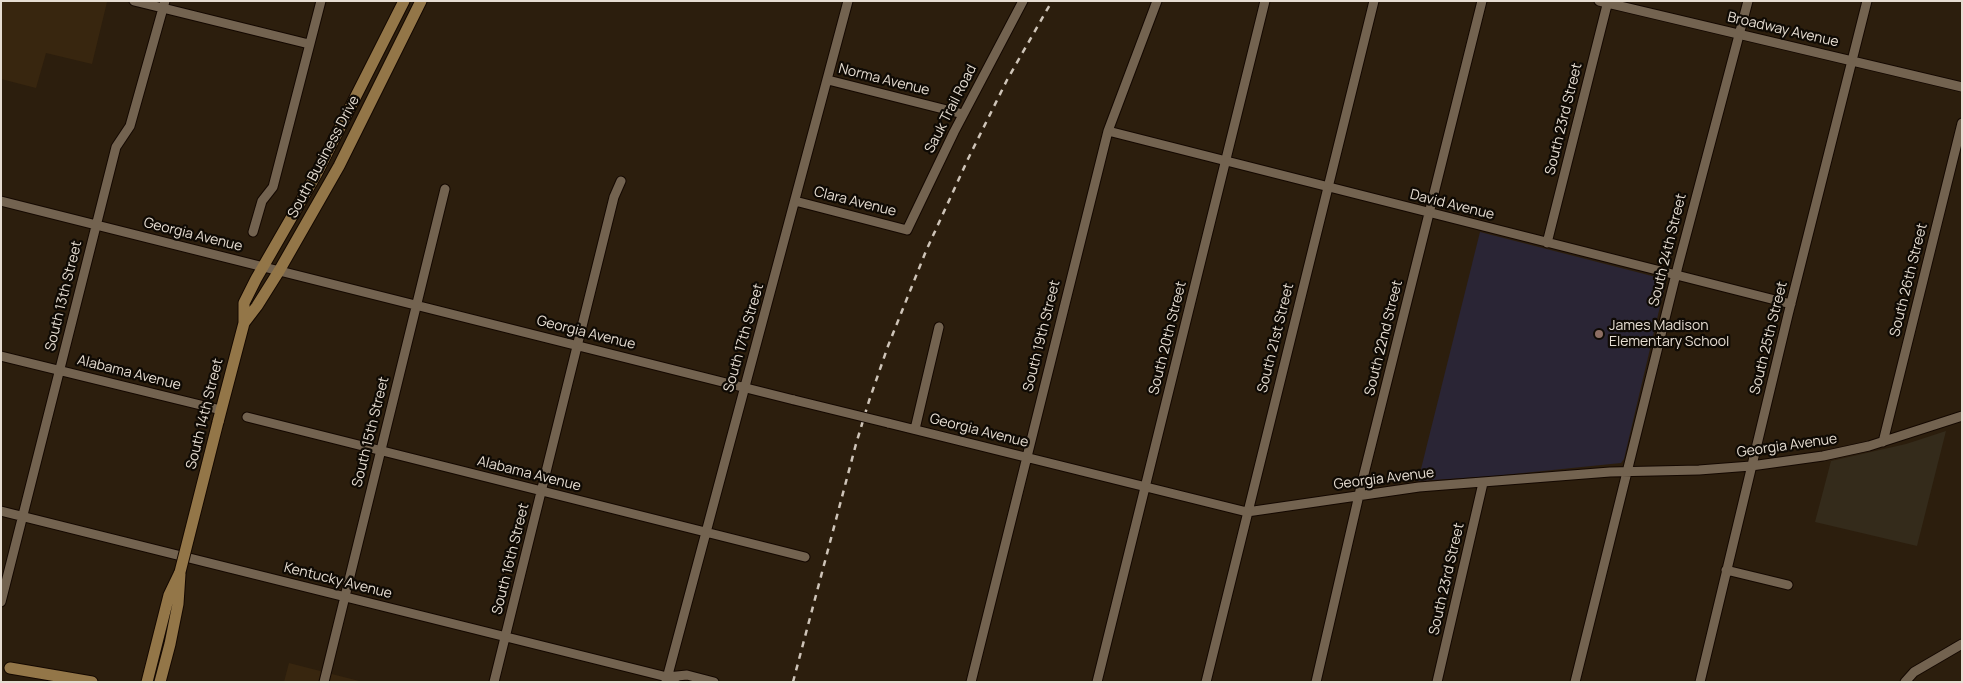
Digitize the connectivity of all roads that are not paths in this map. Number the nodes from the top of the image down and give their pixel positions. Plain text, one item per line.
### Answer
1 (134, 1) edge
2 (321, 1) edge
3 (404, 1) edge
4 (421, 1) edge
5 (848, 1) edge
6 (1023, 1) edge
7 (1157, 1) edge
8 (1265, 1) edge
9 (1374, 1) edge
10 (1482, 1) edge
11 (1748, 1) edge
12 (1867, 1) edge
13 (1604, 2) edge
14 (164, 5) edge
15 (1740, 34) junction
16 (309, 44) junction
17 (1853, 61) junction
18 (828, 80) junction
19 (1962, 87) edge
20 (963, 114) junction
21 (1962, 124) edge
22 (1108, 131) junction
23 (1226, 161) junction
24 (621, 181) dead end
25 (1328, 187) junction
26 (445, 190) dead end
27 (1, 201) edge
28 (795, 202) junction
29 (1429, 213) junction
30 (96, 225) junction
31 (907, 230) joint
32 (253, 232) dead end
33 (1547, 243) junction
34 (263, 267) junction
35 (279, 271) junction
36 (1675, 275) junction
37 (1791, 304) junction
38 (417, 306) junction
39 (244, 323) junction
40 (939, 327) dead end
41 (578, 345) junction
42 (1, 356) edge
43 (60, 370) junction
44 (744, 387) junction
45 (221, 410) junction
46 (1962, 416) edge
47 (247, 417) dead end
48 (915, 429) junction
49 (1883, 442) junction
50 (381, 451) junction
51 (1026, 457) junction
52 (1751, 466) junction
53 (1626, 472) junction
54 (1483, 483) junction
55 (1145, 487) junction
56 (542, 491) junction
57 (1359, 495) junction
58 (1, 511) edge
59 (1247, 512) junction
60 (23, 516) junction
61 (706, 532) junction
62 (805, 557) dead end
63 (1726, 570) junction
64 (180, 572) junction
65 (1788, 584) dead end
66 (345, 597) junction
67 (1, 602) edge
68 (506, 637) junction
69 (1962, 644) edge
70 (6, 667) edge
71 (148, 678) edge
72 (160, 680) edge
73 (669, 680) edge
74 (48, 682) edge
75 (92, 682) edge
76 (324, 682) edge
77 (494, 682) edge
78 (714, 682) edge
79 (971, 682) edge
80 (1097, 682) edge
81 (1206, 682) edge
82 (1316, 682) edge
83 (1437, 682) edge
84 (1575, 682) edge
85 (1700, 682) edge
86 (1905, 682) edge

1 - 14 street
2 - 16 street
3 - 34 main road, South Business Drive
4 - 35 main road, South Business Drive
5 - 18 street, South 17th Street
6 - 20 street, Sauk Trail Road
7 - 22 street, South 19th Street
8 - 23 street, South 20th Street
9 - 25 street, South 21st Street
10 - 29 street, South 22nd Street
11 - 15 street, South 24th Street
12 - 17 street, South 25th Street
13 - 15 street, Broadway Avenue
13 - 33 street, South 23rd Street
14 - 16 street
14 - 30 street, South 13th Street
15 - 17 street, Broadway Avenue
15 - 36 street, South 24th Street
16 - 32 street
17 - 19 street, Broadway Avenue
17 - 37 street, South 25th Street
18 - 20 street, Norma Avenue
18 - 28 street, South 17th Street
20 - 31 street, Sauk Trail Road
21 - 49 street, South 26th Street
22 - 23 street, David Avenue
22 - 51 street, South 19th Street
23 - 25 street, David Avenue
23 - 55 street, South 20th Street
24 - 41 street, South 16th Street
25 - 29 street, David Avenue
25 - 59 street, South 21st Street
26 - 38 street, South 15th Street
27 - 30 street, Georgia Avenue
28 - 31 street, Clara Avenue
28 - 44 street, South 17th Street
29 - 33 street, David Avenue
29 - 57 street, South 22nd Street
30 - 34 street, Georgia Avenue
30 - 43 street, South 13th Street
33 - 36 street, David Avenue
34 - 35 street, Georgia Avenue
34 - 39 main road, South 14th Street
35 - 38 street, Georgia Avenue
35 - 39 main road, South Business Drive
36 - 37 street, David Avenue
36 - 53 street, South 24th Street
37 - 52 street, South 25th Street
38 - 41 street, Georgia Avenue
38 - 50 street, South 15th Street
39 - 45 main road, South 14th Street
40 - 48 street
41 - 44 street, Georgia Avenue
41 - 56 street, South 16th Street
42 - 43 street, Alabama Avenue
43 - 45 street, Alabama Avenue
43 - 60 street, South 13th Street
44 - 48 street, Georgia Avenue, bridge
44 - 61 street, South 17th Street
45 - 64 main road, South 14th Street, bridge
46 - 49 street, Georgia Avenue
47 - 50 street, Alabama Avenue
48 - 51 street, Georgia Avenue
49 - 52 street, Georgia Avenue
50 - 56 street, Alabama Avenue
50 - 66 street, South 15th Street
51 - 55 street, Georgia Avenue
51 - 79 street, South 19th Street
52 - 53 street, Georgia Avenue
52 - 63 street, South 25th Street
53 - 54 street, Georgia Avenue
53 - 84 street, South 24th Street
54 - 57 street, Georgia Avenue
54 - 83 street, South 23rd Street
55 - 59 street, Georgia Avenue
55 - 80 street, South 20th Street
56 - 61 street, Alabama Avenue
56 - 68 street, South 16th Street
57 - 59 street, Georgia Avenue
57 - 82 street, South 22nd Street
58 - 60 street, Kentucky Avenue
59 - 81 street, South 21st Street
60 - 66 street, Kentucky Avenue
60 - 67 street, South 13th Street
61 - 62 street, Alabama Avenue
61 - 73 street, South 17th Street
63 - 65 street
63 - 85 street, South 25th Street
64 - 71 main road, South 14th Street
64 - 72 main road, South 14th Street
66 - 68 street, Kentucky Avenue
66 - 76 street, South 15th Street
68 - 73 street, Kentucky Avenue
68 - 77 street, South 16th Street
69 - 86 street
70 - 74 main road
70 - 75 main road
73 - 78 street, Kentucky Avenue

